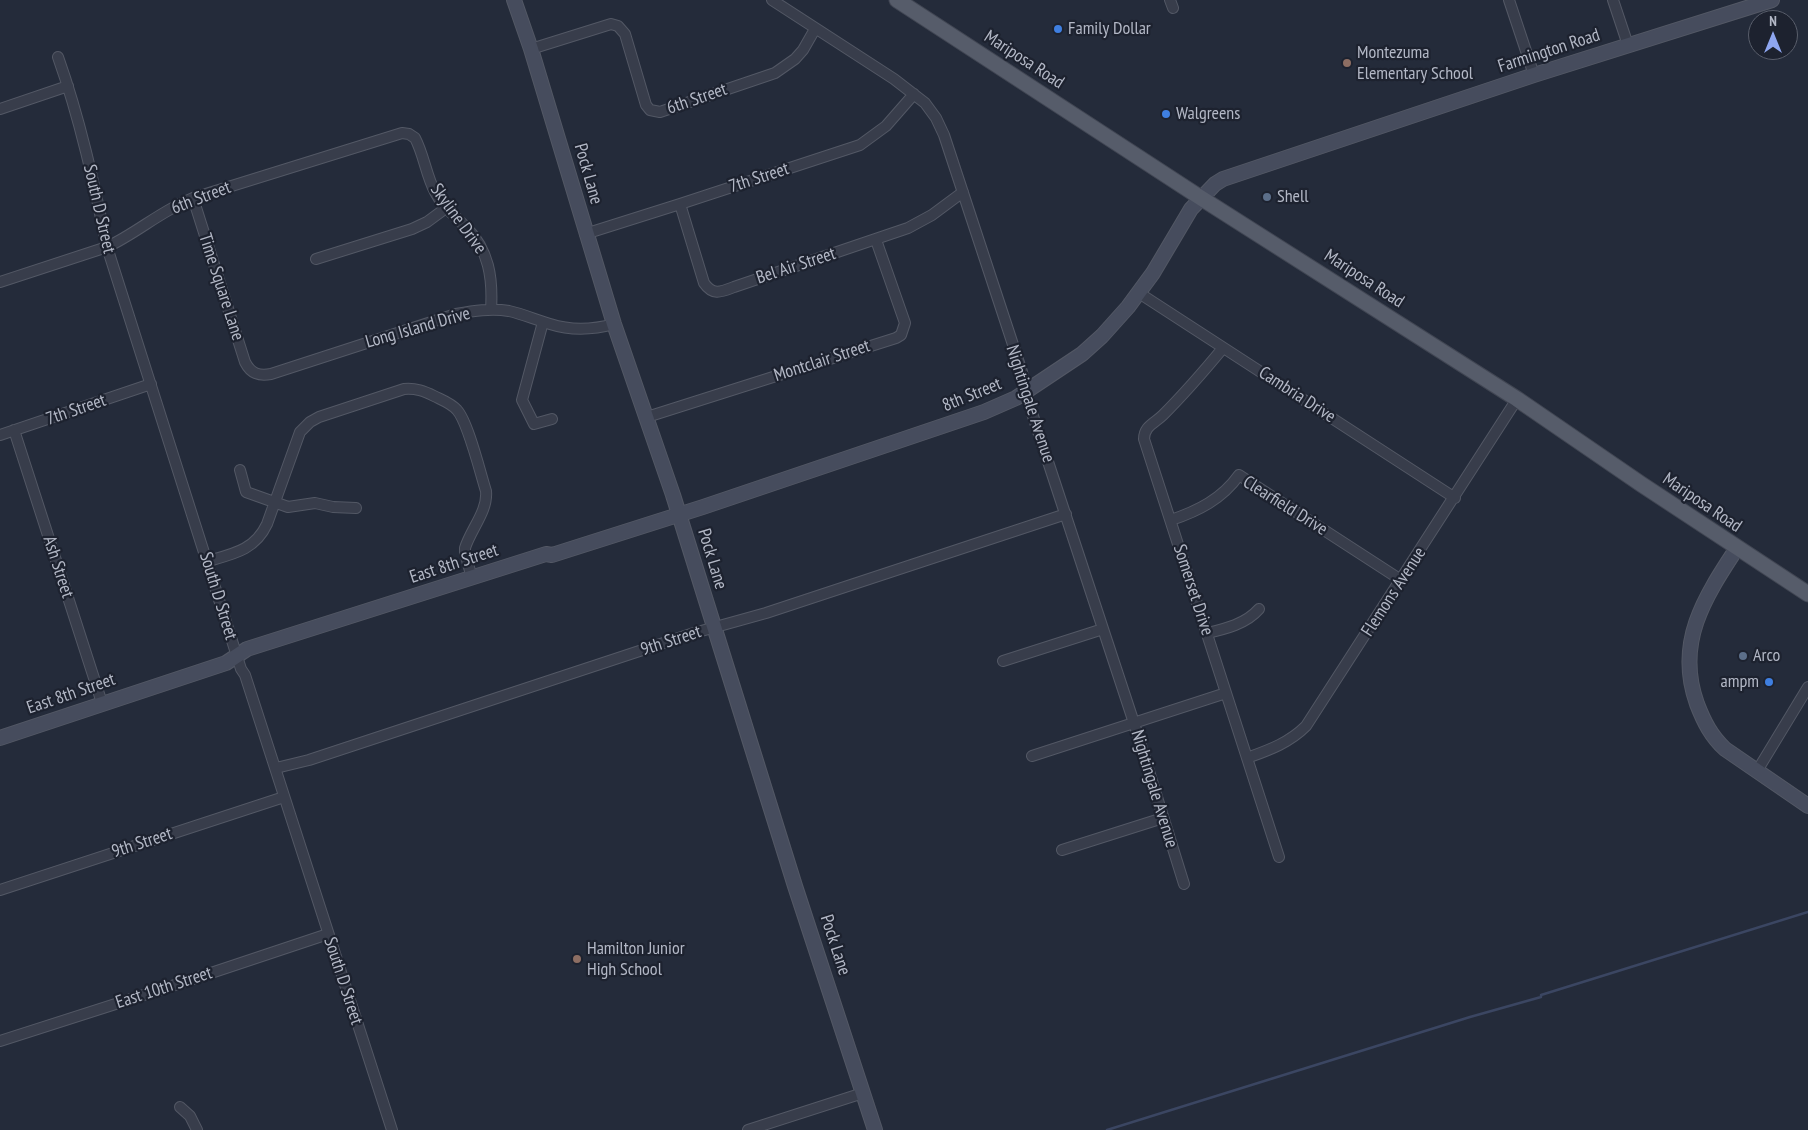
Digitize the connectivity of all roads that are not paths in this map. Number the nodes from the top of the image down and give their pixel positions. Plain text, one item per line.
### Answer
1 (514, 0) edge
2 (772, 0) edge
3 (897, 0) edge
4 (1509, 0) edge
5 (1613, 0) edge
6 (1772, 0) edge
7 (815, 29) junction
8 (1628, 45) junction
9 (531, 49) junction
10 (58, 57) dead end
11 (1534, 75) junction
12 (68, 86) junction
13 (914, 94) junction
14 (0, 108) edge
15 (409, 134) joint
16 (963, 192) junction
17 (192, 198) junction
18 (1201, 198) junction
19 (680, 204) junction
20 (446, 208) junction
21 (585, 234) junction
22 (876, 240) junction
23 (107, 247) junction
24 (316, 260) dead end
25 (0, 282) edge
26 (1139, 293) junction
27 (491, 310) junction
28 (543, 322) junction
29 (614, 324) junction
30 (1223, 348) junction
31 (254, 374) joint
32 (151, 384) junction
33 (1026, 390) junction
34 (1517, 399) junction
35 (647, 417) junction
36 (552, 419) dead end
37 (14, 430) junction
38 (0, 435) edge
39 (240, 470) dead end
40 (1455, 498) junction
41 (275, 503) junction
42 (356, 508) dead end
43 (679, 514) junction
44 (1066, 514) junction
45 (1171, 520) junction
46 (1737, 548) junction
47 (208, 562) junction
48 (472, 578) junction
49 (1401, 580) junction
50 (1808, 594) edge
51 (1258, 609) dead end
52 (714, 628) junction
53 (1103, 629) junction
54 (1207, 634) junction
55 (239, 654) junction
56 (1003, 661) dead end
57 (1808, 687) edge
58 (1226, 693) junction
59 (102, 703) junction
60 (1134, 723) junction
61 (0, 738) edge
62 (1032, 756) dead end
63 (1247, 758) junction
64 (276, 768) junction
65 (1756, 771) junction
66 (284, 797) junction
67 (1808, 806) edge
68 (1163, 818) junction
69 (1062, 850) dead end
70 (1279, 857) dead end
71 (1184, 884) dead end
72 (0, 890) edge
73 (328, 934) junction
74 (0, 1040) edge
75 (863, 1093) junction
76 (180, 1107) dead end
77 (197, 1130) edge
78 (392, 1130) edge
79 (748, 1130) edge
80 (875, 1130) edge

1 - 9 street, Pock Lane
2 - 7 street, Nightingale Avenue
3 - 18 main road, Mariposa Road
4 - 11 street
5 - 8 street
6 - 8 street, Farmington Road
7 - 9 street, 6th Street
7 - 13 street, Nightingale Avenue
8 - 11 street, Farmington Road
9 - 21 street, Pock Lane
10 - 12 street, South D Street
11 - 18 street, Farmington Road
12 - 14 street
12 - 23 street, South D Street
13 - 16 street, Nightingale Avenue
13 - 19 street, 7th Street
15 - 17 street, 6th Street
15 - 20 street, Skyline Drive
16 - 22 street, Bel Air Street
16 - 33 street, Nightingale Avenue
17 - 23 street, 6th Street
17 - 31 street, Time Square Lane
18 - 26 street, 8th Street
18 - 34 main road, Mariposa Road
19 - 21 street, 7th Street
19 - 22 street, Bel Air Street
20 - 24 street
20 - 27 street, Skyline Drive
21 - 29 street, Pock Lane
22 - 35 street, Montclair Street
23 - 25 street, 6th Street
23 - 32 street, South D Street
26 - 30 street, Cambria Drive
26 - 33 street, 8th Street
27 - 28 street, Long Island Drive
27 - 31 street, Long Island Drive
28 - 29 street, Long Island Drive
28 - 36 street
29 - 35 street, Pock Lane
30 - 40 street, Cambria Drive
30 - 45 street, Somerset Drive
32 - 37 street, 7th Street
32 - 47 street, South D Street
33 - 43 street, 8th Street
33 - 44 street, Nightingale Avenue
34 - 40 street, Flemons Avenue
34 - 46 main road, Mariposa Road
35 - 43 street, Pock Lane
37 - 38 street, 7th Street
37 - 59 street, Ash Street
39 - 41 street
40 - 49 street, Flemons Avenue
41 - 42 street
41 - 47 street
41 - 48 street
43 - 48 street, East 8th Street
43 - 52 street, Pock Lane
44 - 52 street, 9th Street
44 - 53 street, Nightingale Avenue
45 - 49 street, Clearfield Drive
45 - 54 street, Somerset Drive
46 - 50 main road, Mariposa Road
46 - 65 street
47 - 55 street, South D Street
48 - 55 street, East 8th Street
49 - 63 street, Flemons Avenue
51 - 54 street
52 - 64 street, 9th Street
52 - 75 street, Pock Lane
53 - 56 street
53 - 60 street, Nightingale Avenue
54 - 58 street, Somerset Drive
55 - 59 street, East 8th Street
55 - 64 street, South D Street
57 - 65 street
58 - 60 street
58 - 63 street, Somerset Drive
59 - 61 street, East 8th Street
60 - 62 street
60 - 68 street, Nightingale Avenue
63 - 70 street, Somerset Drive
64 - 66 street, South D Street
65 - 67 street
66 - 72 street, 9th Street
66 - 73 street, South D Street
68 - 69 street
68 - 71 street, Nightingale Avenue
73 - 74 street, East 10th Street
73 - 78 street, South D Street
75 - 79 street
75 - 80 street, Pock Lane
76 - 77 street

